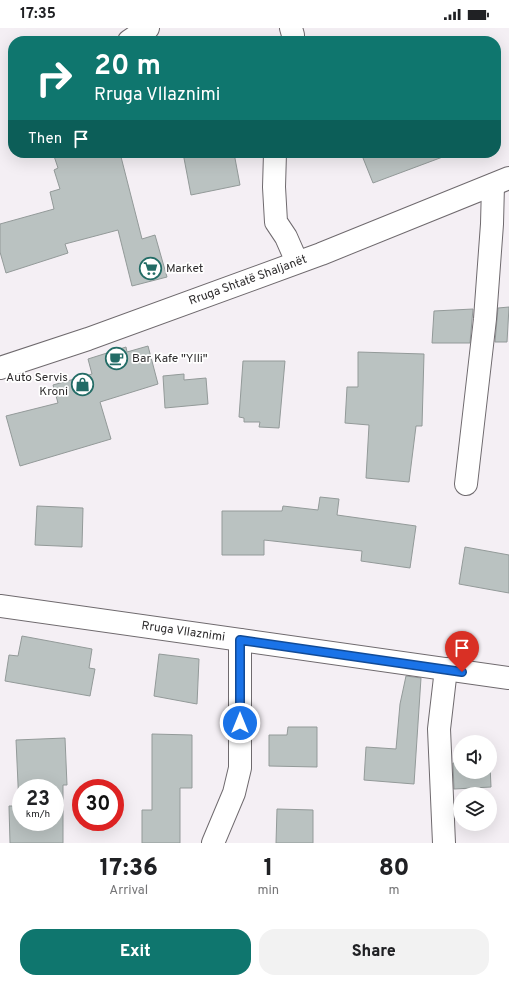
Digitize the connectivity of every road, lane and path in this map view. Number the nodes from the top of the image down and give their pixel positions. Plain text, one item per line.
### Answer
1 (148, 28) edge
2 (136, 36) edge
3 (275, 158) edge
4 (501, 181) edge
5 (297, 262) junction
6 (0, 368) edge
7 (466, 484) dead end
8 (0, 606) edge
9 (240, 640) junction
10 (446, 670) junction
11 (509, 678) edge
12 (213, 843) edge
13 (444, 843) edge

1 - 2 street
3 - 5 street
4 - 5 street, Rruga Shtatë Shaljanët
4 - 7 street, Rruga Shtatë Shaljanët
5 - 6 street, Rruga Shtatë Shaljanët
8 - 9 street, Rruga Vllaznimi
9 - 10 street, Rruga Vllaznimi
9 - 12 street
10 - 11 street, Rruga Vllaznimi
10 - 13 street

